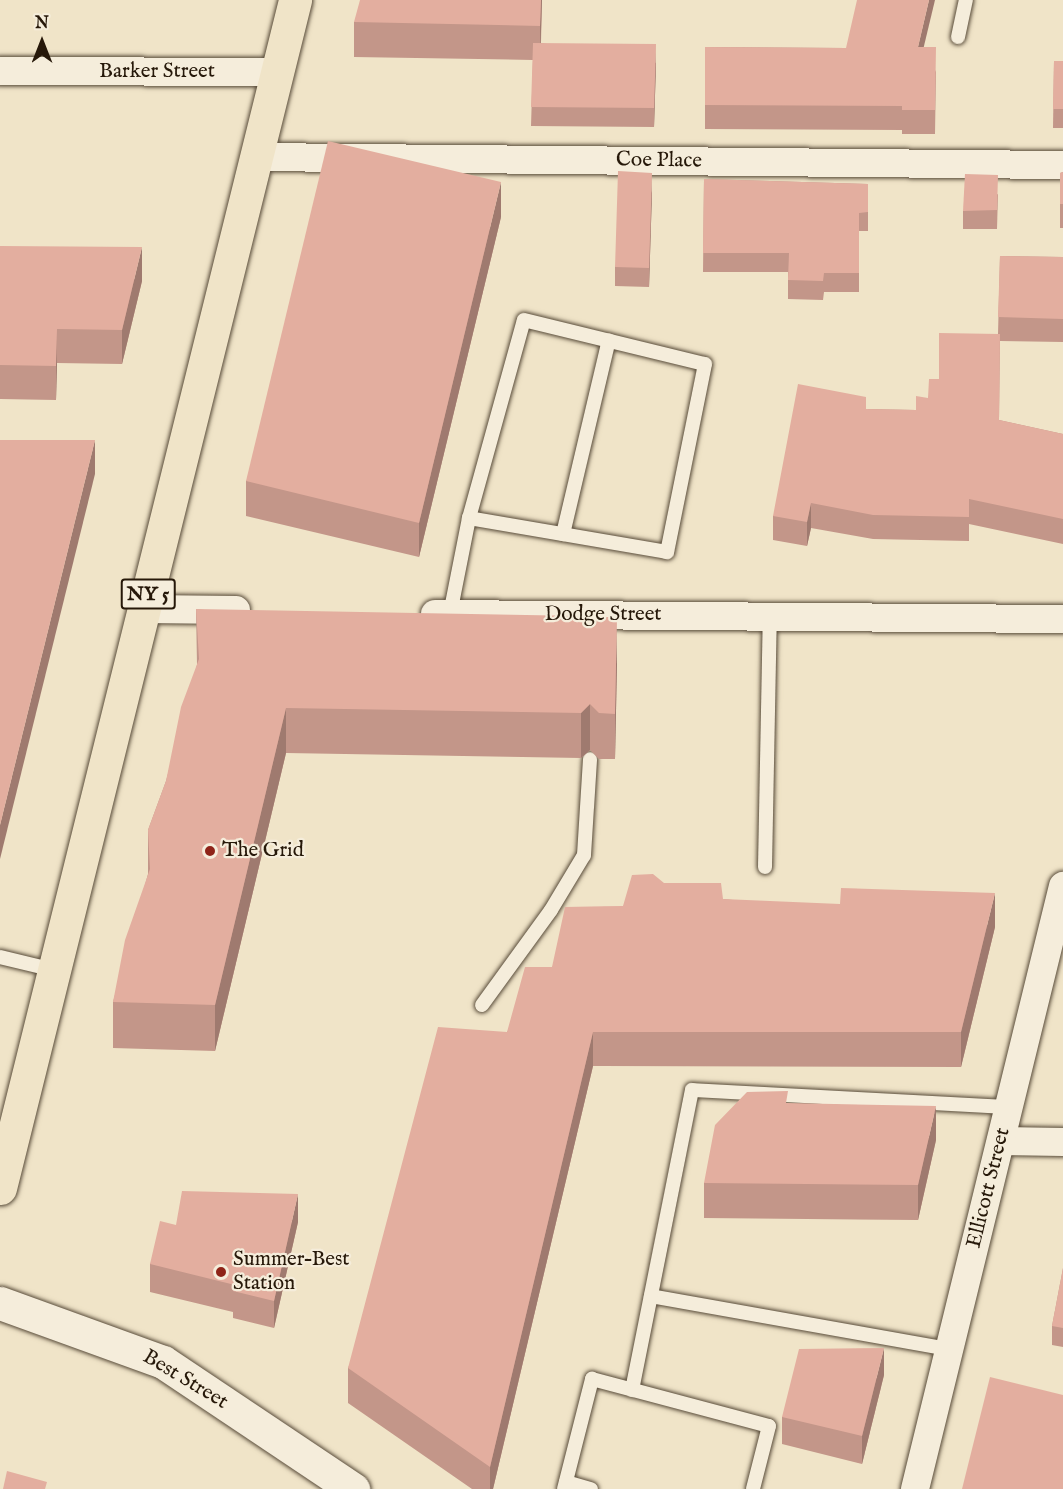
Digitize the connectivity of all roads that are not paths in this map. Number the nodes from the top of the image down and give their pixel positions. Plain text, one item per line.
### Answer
1 (295, 0) edge
2 (966, 0) edge
3 (958, 37) dead end
4 (0, 71) edge
5 (278, 72) junction
6 (255, 157) junction
7 (1063, 165) edge
8 (609, 340) junction
9 (469, 518) junction
10 (563, 534) junction
11 (144, 609) junction
12 (265, 610) edge
13 (404, 613) edge
14 (450, 614) junction
15 (770, 616) junction
16 (1063, 619) edge
17 (590, 759) dead end
18 (765, 867) dead end
19 (1063, 886) edge
20 (0, 957) edge
21 (54, 970) junction
22 (482, 1005) dead end
23 (1009, 1107) junction
24 (1000, 1141) junction
25 (1063, 1142) edge
26 (0, 1188) edge
27 (651, 1296) junction
28 (0, 1303) edge
29 (950, 1349) junction
30 (632, 1390) junction
31 (565, 1485) edge
32 (353, 1489) edge
33 (591, 1489) edge
34 (753, 1489) edge
35 (915, 1489) edge

1 - 5 main road, NY 5
2 - 3 lane
4 - 5 street, Barker Street
5 - 6 main road, NY 5
6 - 7 street, Coe Place
6 - 11 main road, NY 5
8 - 9 lane
8 - 10 lane
8 - 10 lane
9 - 10 lane
9 - 14 lane
11 - 12 street
11 - 21 main road, NY 5
13 - 14 street, Dodge Street
14 - 15 street, Dodge Street
15 - 16 street, Dodge Street
15 - 18 lane
17 - 22 lane
19 - 23 street, Ellicott Street
20 - 21 lane
21 - 26 main road, NY 5
23 - 24 street, Ellicott Street
23 - 27 lane
24 - 25 street
24 - 29 street, Ellicott Street
27 - 29 lane
27 - 30 lane
28 - 32 street, Best Street
29 - 35 street, Ellicott Street
30 - 31 lane
30 - 34 lane
31 - 33 lane

